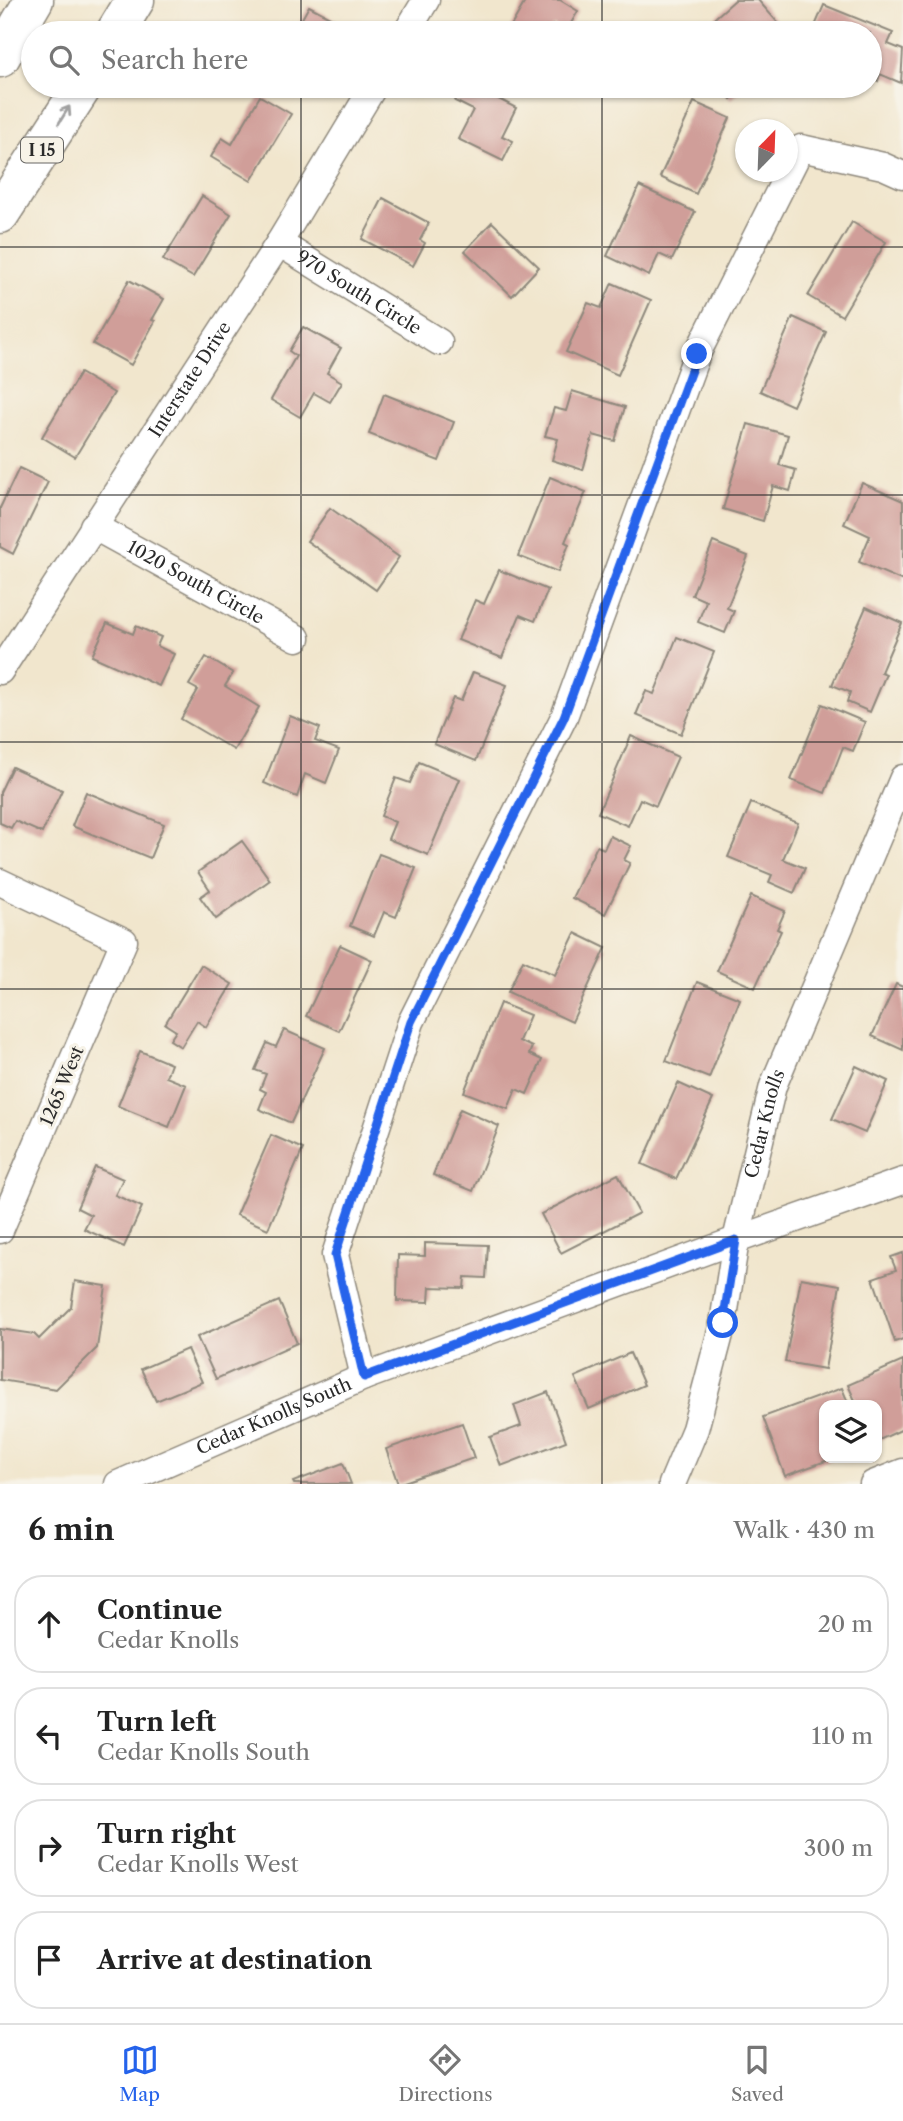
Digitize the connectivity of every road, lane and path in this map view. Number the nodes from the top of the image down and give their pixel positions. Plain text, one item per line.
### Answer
1 (34, 0) edge
2 (135, 0) edge
3 (426, 0) edge
4 (22, 21) edge
5 (122, 21) edge
6 (413, 21) edge
7 (21, 22) edge
8 (0, 58) edge
9 (75, 98) edge
10 (367, 98) edge
11 (903, 175) edge
12 (0, 214) edge
13 (279, 243) junction
14 (439, 342) dead end
15 (93, 526) junction
16 (297, 638) dead end
17 (0, 671) edge
18 (903, 778) edge
19 (0, 882) edge
20 (903, 1181) edge
21 (0, 1230) edge
22 (736, 1240) junction
23 (364, 1377) junction
24 (903, 1472) edge
25 (118, 1484) edge
26 (672, 1484) edge
27 (873, 1484) edge

1 - 4 highway
2 - 5 highway
3 - 6 street
7 - 8 highway
12 -> 9 highway, I 15
10 - 13 street, Interstate Drive
11 - 23 street
13 - 14 street, 970 South Circle
13 - 15 street, Interstate Drive
15 - 16 street, 1020 South Circle
15 - 17 street, Interstate Drive
18 - 22 street, Cedar Knolls
19 - 21 street, 1265 West
20 - 22 street, Cedar Knolls South
22 - 23 street, Cedar Knolls South
22 - 26 street, Cedar Knolls
23 - 25 street, Cedar Knolls South
24 - 27 street

